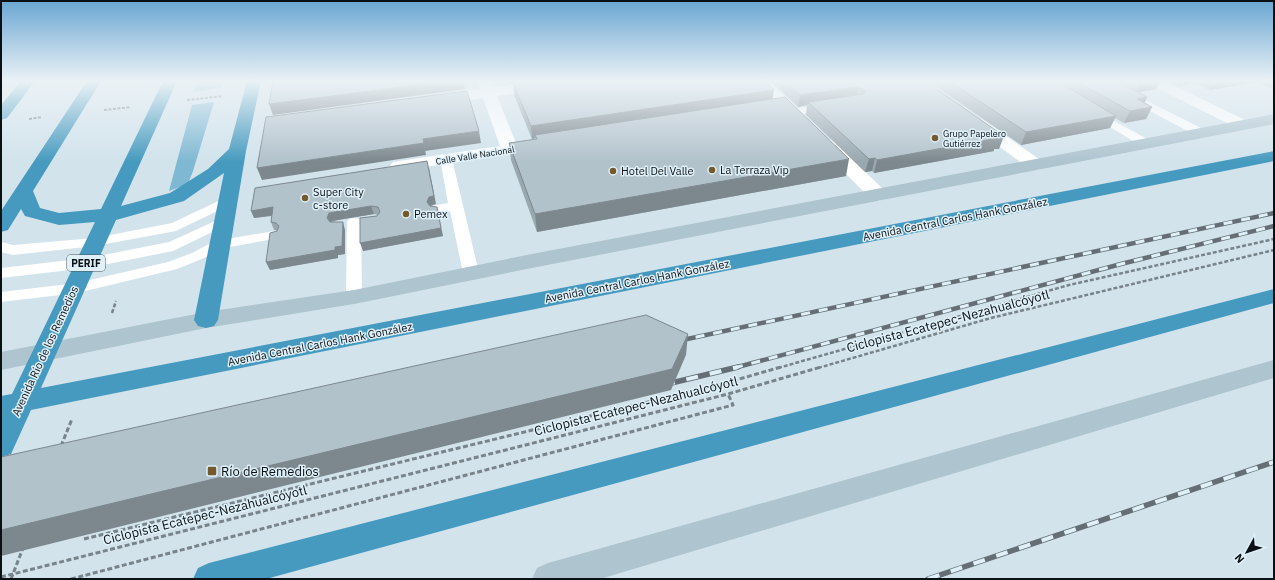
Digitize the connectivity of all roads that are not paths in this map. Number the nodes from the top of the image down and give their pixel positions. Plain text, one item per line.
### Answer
1 (77, 108) edge
2 (157, 108) edge
3 (247, 108) edge
4 (495, 108) edge
5 (803, 108) edge
6 (1085, 108) edge
7 (1152, 108) edge
8 (1209, 108) edge
9 (791, 109) junction
10 (765, 110) edge
11 (967, 116) edge
12 (1274, 119) edge
13 (1243, 125) junction
14 (1201, 134) junction
15 (556, 142) edge
16 (1147, 144) junction
17 (510, 149) junction
18 (237, 151) junction
19 (1274, 156) edge
20 (446, 159) junction
21 (1036, 166) junction
22 (383, 169) edge
23 (24, 192) junction
24 (878, 195) junction
25 (228, 200) junction
26 (456, 206) junction
27 (437, 209) edge
28 (224, 222) junction
29 (338, 225) edge
30 (1, 226) edge
31 (274, 235) edge
32 (220, 244) junction
33 (1, 247) edge
34 (1, 273) edge
35 (471, 273) junction
36 (354, 296) junction
37 (1274, 296) edge
38 (1, 297) edge
39 (206, 320) junction
40 (1, 361) edge
41 (1274, 369) edge
42 (1, 406) edge
43 (1, 446) edge
44 (209, 579) edge
45 (548, 579) edge

1 - 23 highway
2 - 43 highway, Avenida Río de los Remedios / PERIF
3 - 18 highway
4 - 17 street
5 - 9 lane
6 - 16 lane
7 - 14 lane
8 - 13 street
9 - 10 street
9 - 24 street
11 - 21 street
12 - 13 main road
13 - 14 main road
14 - 16 main road
15 - 17 street, Calle Valle Nacional
16 - 21 main road
17 - 20 street, Calle Valle Nacional
18 - 23 highway
18 - 25 highway
19 - 42 highway, Avenida Central Carlos Hank González
20 - 22 street, Calle Valle Nacional
20 - 26 lane
21 - 24 main road
23 - 30 highway
24 - 35 main road
25 - 28 highway
25 - 33 lane
26 - 27 lane
26 - 35 lane
28 - 32 highway
28 - 34 lane
29 - 36 lane
31 - 32 lane
32 - 38 lane
32 - 39 highway
35 - 36 main road
36 - 39 main road
37 - 44 highway
39 - 40 main road
41 - 45 main road

